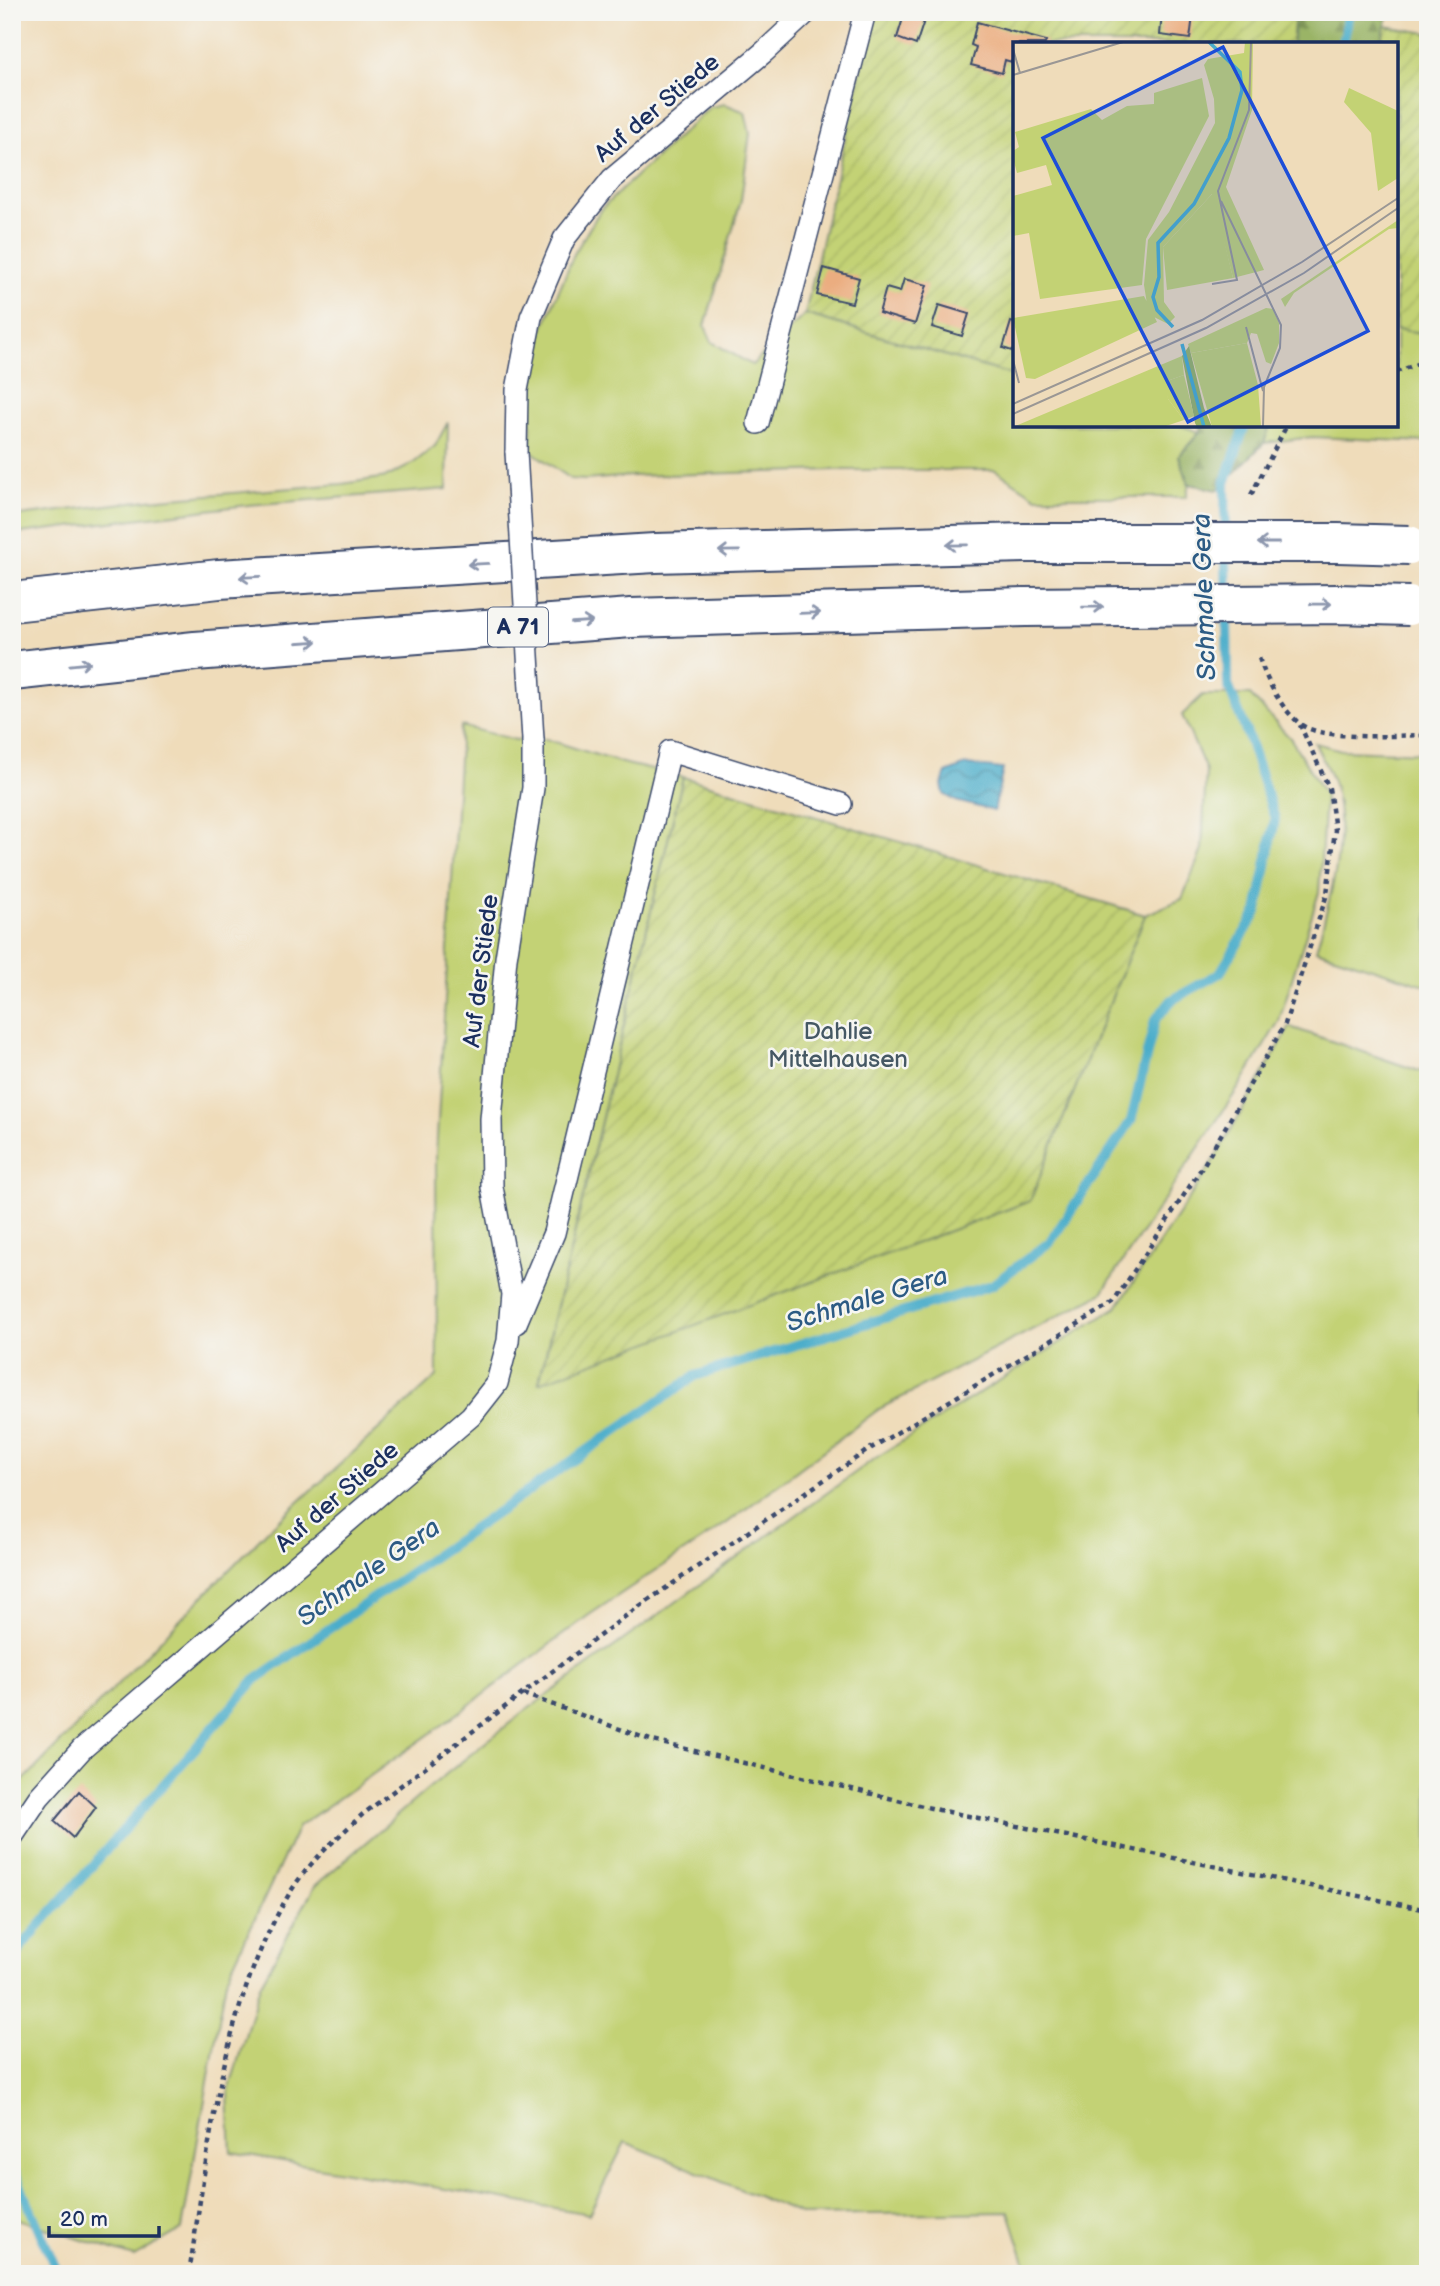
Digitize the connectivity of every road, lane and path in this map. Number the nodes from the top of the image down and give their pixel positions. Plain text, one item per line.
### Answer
1 (807, 12) edge
2 (864, 12) edge
3 (1428, 360) edge
4 (1398, 371) edge
5 (758, 423) dead end
6 (1286, 427) edge
7 (1251, 495) dead end
8 (1419, 546) edge
9 (12, 602) edge
10 (1419, 607) edge
11 (1259, 658) dead end
12 (12, 671) edge
13 (1300, 725) junction
14 (1428, 735) edge
15 (841, 804) dead end
16 (508, 1341) junction
17 (522, 1694) junction
18 (12, 1837) edge
19 (1428, 1910) edge
20 (189, 2274) edge

1 - 16 lane, Auf der Stiede, bridge
2 - 5 lane
3 - 4 path
6 - 7 path
8 -> 9 highway, bridge
12 -> 10 highway, A 71, bridge
11 - 13 path
13 - 14 path
13 - 17 path
15 - 16 lane
16 - 18 lane, Auf der Stiede
17 - 19 path
17 - 20 path

